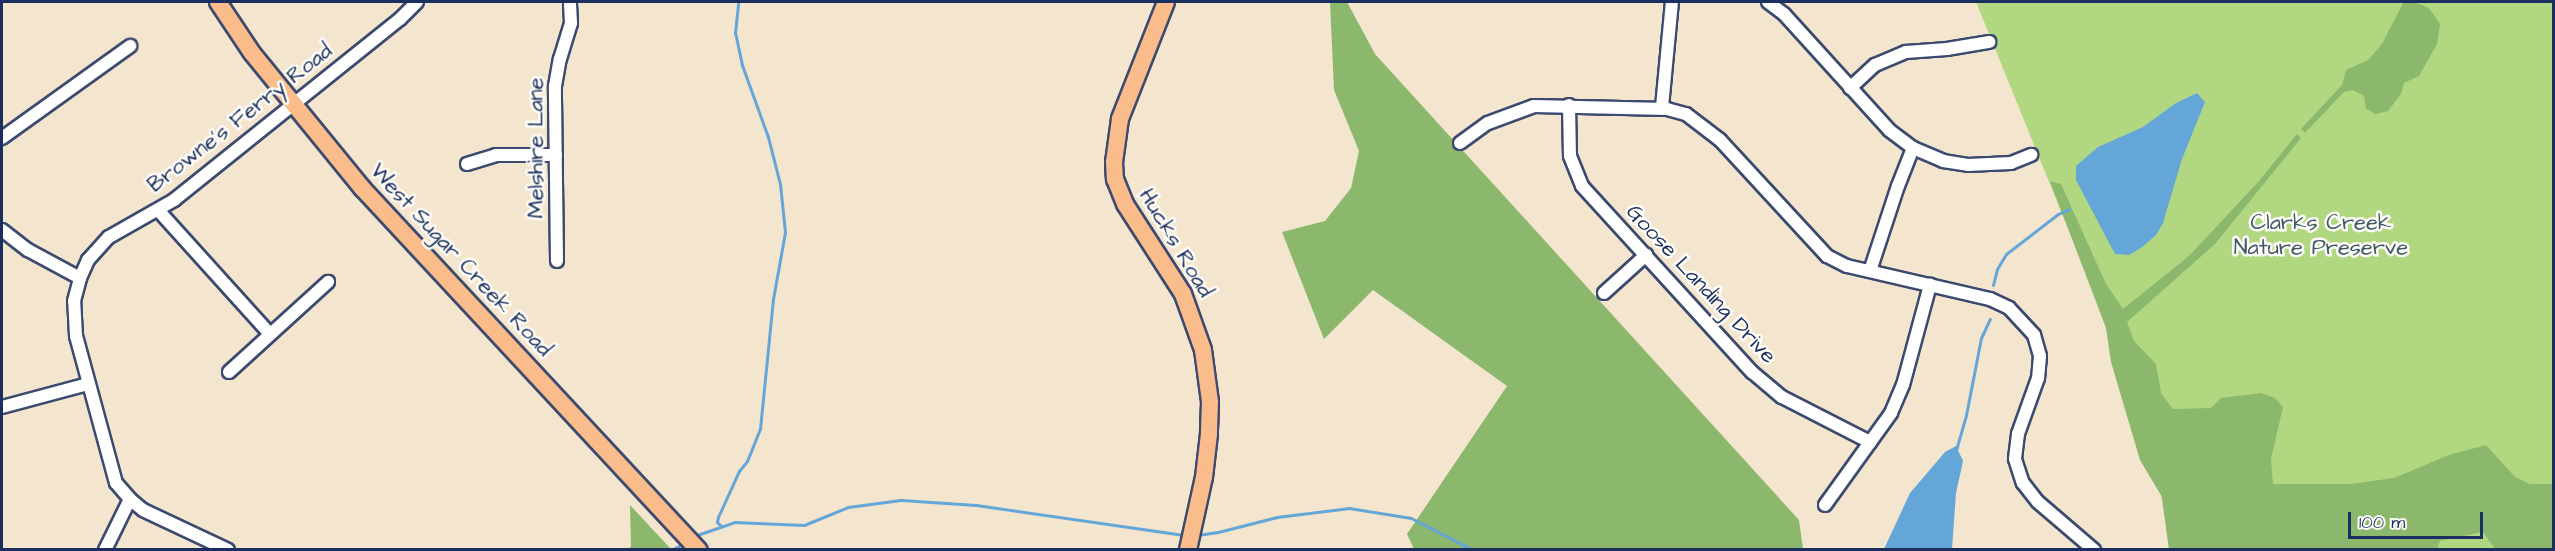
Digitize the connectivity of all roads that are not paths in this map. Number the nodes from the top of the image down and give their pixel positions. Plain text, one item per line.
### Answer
1 (218, 2) edge
2 (417, 2) edge
3 (570, 2) edge
4 (1166, 2) edge
5 (1672, 2) edge
6 (1768, 2) edge
7 (1989, 42) dead end
8 (130, 46) dead end
9 (1850, 88) junction
10 (293, 105) junction
11 (1569, 105) junction
12 (1662, 107) junction
13 (2, 138) edge
14 (1460, 143) dead end
15 (1913, 148) junction
16 (556, 154) junction
17 (2031, 154) dead end
18 (467, 164) dead end
19 (158, 210) junction
20 (2, 230) edge
21 (1646, 255) junction
22 (557, 261) dead end
23 (1870, 271) junction
24 (80, 278) junction
25 (328, 282) dead end
26 (1930, 285) junction
27 (1604, 293) dead end
28 (270, 334) junction
29 (229, 372) dead end
30 (88, 384) junction
31 (2, 407) edge
32 (1870, 442) junction
33 (129, 499) junction
34 (1825, 505) dead end
35 (1188, 548) edge
36 (105, 549) edge
37 (228, 549) edge
38 (699, 549) edge
39 (2094, 549) edge

1 - 10 main road, West Sugar Creek Road
2 - 10 street, Browne's Ferry Road
3 - 16 street, Melshire Lane
4 - 35 main road, Hucks Road
5 - 12 street
6 - 9 street
7 - 9 street
8 - 13 street
9 - 15 street
10 - 19 street, Browne's Ferry Road
10 - 38 main road, West Sugar Creek Road
11 - 12 street
11 - 14 street
11 - 21 street, Goose Landing Drive
12 - 23 street
15 - 17 street
15 - 23 street
16 - 18 street
16 - 22 street, Melshire Lane
19 - 24 street, Browne's Ferry Road
19 - 28 street
20 - 24 street
21 - 27 street
21 - 32 street, Goose Landing Drive
23 - 26 street
24 - 30 street, Browne's Ferry Road
25 - 28 street
26 - 32 street
26 - 39 street
28 - 29 street
30 - 31 street
30 - 33 street, Browne's Ferry Road
32 - 34 street
33 - 36 street
33 - 37 street, Browne's Ferry Road

